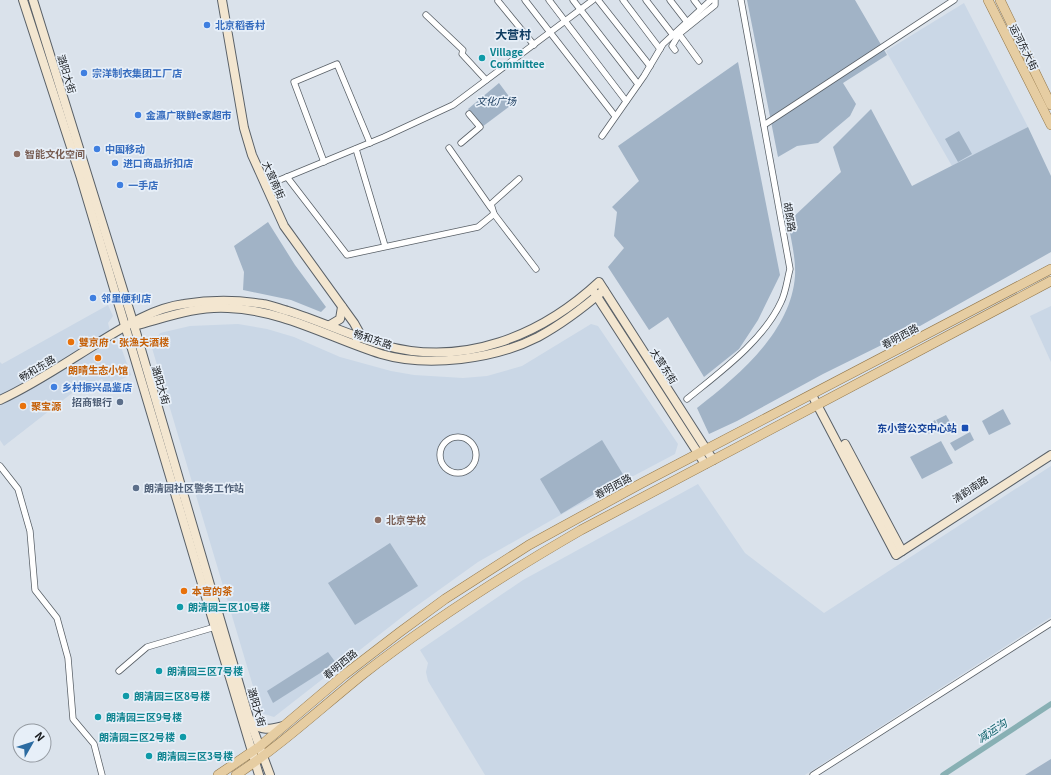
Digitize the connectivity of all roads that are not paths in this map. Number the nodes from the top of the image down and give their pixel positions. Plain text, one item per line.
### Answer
1 (23, 0) edge
2 (33, 0) edge
3 (222, 0) edge
4 (498, 0) edge
5 (525, 0) edge
6 (549, 0) edge
7 (573, 0) edge
8 (593, 0) edge
9 (598, 0) edge
10 (623, 0) edge
11 (646, 0) edge
12 (670, 0) edge
13 (694, 0) edge
14 (711, 0) edge
15 (715, 0) edge
16 (741, 0) edge
17 (954, 0) edge
18 (988, 0) edge
19 (1000, 0) edge
20 (701, 9) junction
21 (580, 10) junction
22 (426, 15) dead end
23 (566, 20) junction
24 (687, 22) junction
25 (550, 33) junction
26 (676, 35) junction
27 (534, 45) junction
28 (660, 49) junction
29 (675, 50) dead end
30 (699, 61) dead end
31 (650, 66) junction
32 (486, 80) junction
33 (638, 84) junction
34 (626, 101) junction
35 (1051, 105) edge
36 (470, 114) dead end
37 (615, 116) junction
38 (764, 125) junction
39 (1051, 125) edge
40 (602, 136) dead end
41 (370, 143) junction
42 (461, 143) dead end
43 (449, 148) dead end
44 (356, 149) junction
45 (324, 162) junction
46 (287, 177) junction
47 (519, 179) dead end
48 (265, 186) junction
49 (493, 211) junction
50 (385, 246) junction
51 (1051, 268) edge
52 (536, 269) dead end
53 (599, 282) joint
54 (1051, 282) edge
55 (604, 290) junction
56 (594, 292) junction
57 (342, 307) junction
58 (134, 324) junction
59 (330, 325) junction
60 (125, 326) junction
61 (357, 340) junction
62 (815, 394) junction
63 (687, 399) dead end
64 (0, 400) edge
65 (821, 404) junction
66 (1051, 448) edge
67 (475, 449) joint
68 (703, 452) junction
69 (1051, 454) edge
70 (709, 462) junction
71 (0, 466) edge
72 (898, 549) junction
73 (1051, 623) edge
74 (215, 627) junction
75 (119, 671) dead end
76 (249, 718) junction
77 (287, 723) junction
78 (282, 742) junction
79 (256, 749) junction
80 (259, 760) junction
81 (102, 775) edge
82 (218, 775) edge
83 (236, 775) edge
84 (259, 775) edge
85 (270, 775) edge
86 (813, 775) edge

1 - 60 main road, 潞阳大街
2 - 58 main road, 潞阳大街
3 - 48 main road, 大营南街
4 - 27 street
5 - 25 street
6 - 23 street
7 - 21 street
8 - 21 street
9 - 31 street
10 - 28 street
11 - 26 street
12 - 24 street
13 - 20 street
14 - 20 street
15 - 26 street
16 - 38 street, 胡郎路
17 - 38 street
18 - 39 main road, 运河东大街
19 - 35 main road, 运河东大街
20 - 24 street
21 - 23 street
21 - 33 street
22 - 32 street
23 - 25 street
23 - 34 street
24 - 26 street
25 - 27 street
25 - 37 street
26 - 28 street
26 - 29 street
26 - 30 street
27 - 32 street
28 - 31 street
31 - 33 street
32 - 41 street
33 - 34 street
34 - 37 street
36 - 42 street
37 - 40 street
38 - 63 street, 胡郎路
41 - 44 street
41 - 45 street
43 - 49 street
44 - 45 street
44 - 50 street
45 - 46 street
46 - 48 street
46 - 50 street
47 - 49 street
48 - 57 main road, 大营南街
49 - 50 street
49 - 52 street
51 - 62 main road, 春明西路
53 - 55 main road, 大营东街
53 - 56 main road, 畅和东路
54 - 65 main road
55 - 56 main road, 畅和东路
55 - 68 main road, 大营东街
56 - 61 main road, 畅和东路
56 - 68 main road, 大营东街
57 - 59 main road
57 - 61 main road, 大营南街
58 - 59 main road, 畅和东路
58 - 60 main road, 畅和东路
58 - 61 main road, 畅和东路
58 - 76 main road, 潞阳大街
59 - 61 main road, 畅和东路
60 - 64 main road, 畅和东路
60 - 74 main road, 潞阳大街
62 - 65 main road
62 - 68 main road, 春明西路
65 - 70 main road
65 - 72 main road
66 - 72 main road, 清韵南路
67 - 67 street
68 - 70 main road, 大营东街
68 - 77 main road, 春明西路
69 - 72 main road, 清韵南路
70 - 78 main road
71 - 81 street
73 - 86 street
74 - 75 street
74 - 79 main road, 潞阳大街
76 - 77 main road
76 - 79 main road, 潞阳大街
77 - 78 main road
77 - 79 main road, 春明西路
78 - 80 main road
79 - 80 main road, 潞阳大街
79 - 82 main road, 春明西路
80 - 83 main road
80 - 84 main road, 潞阳大街
80 - 85 main road, 潞阳大街

